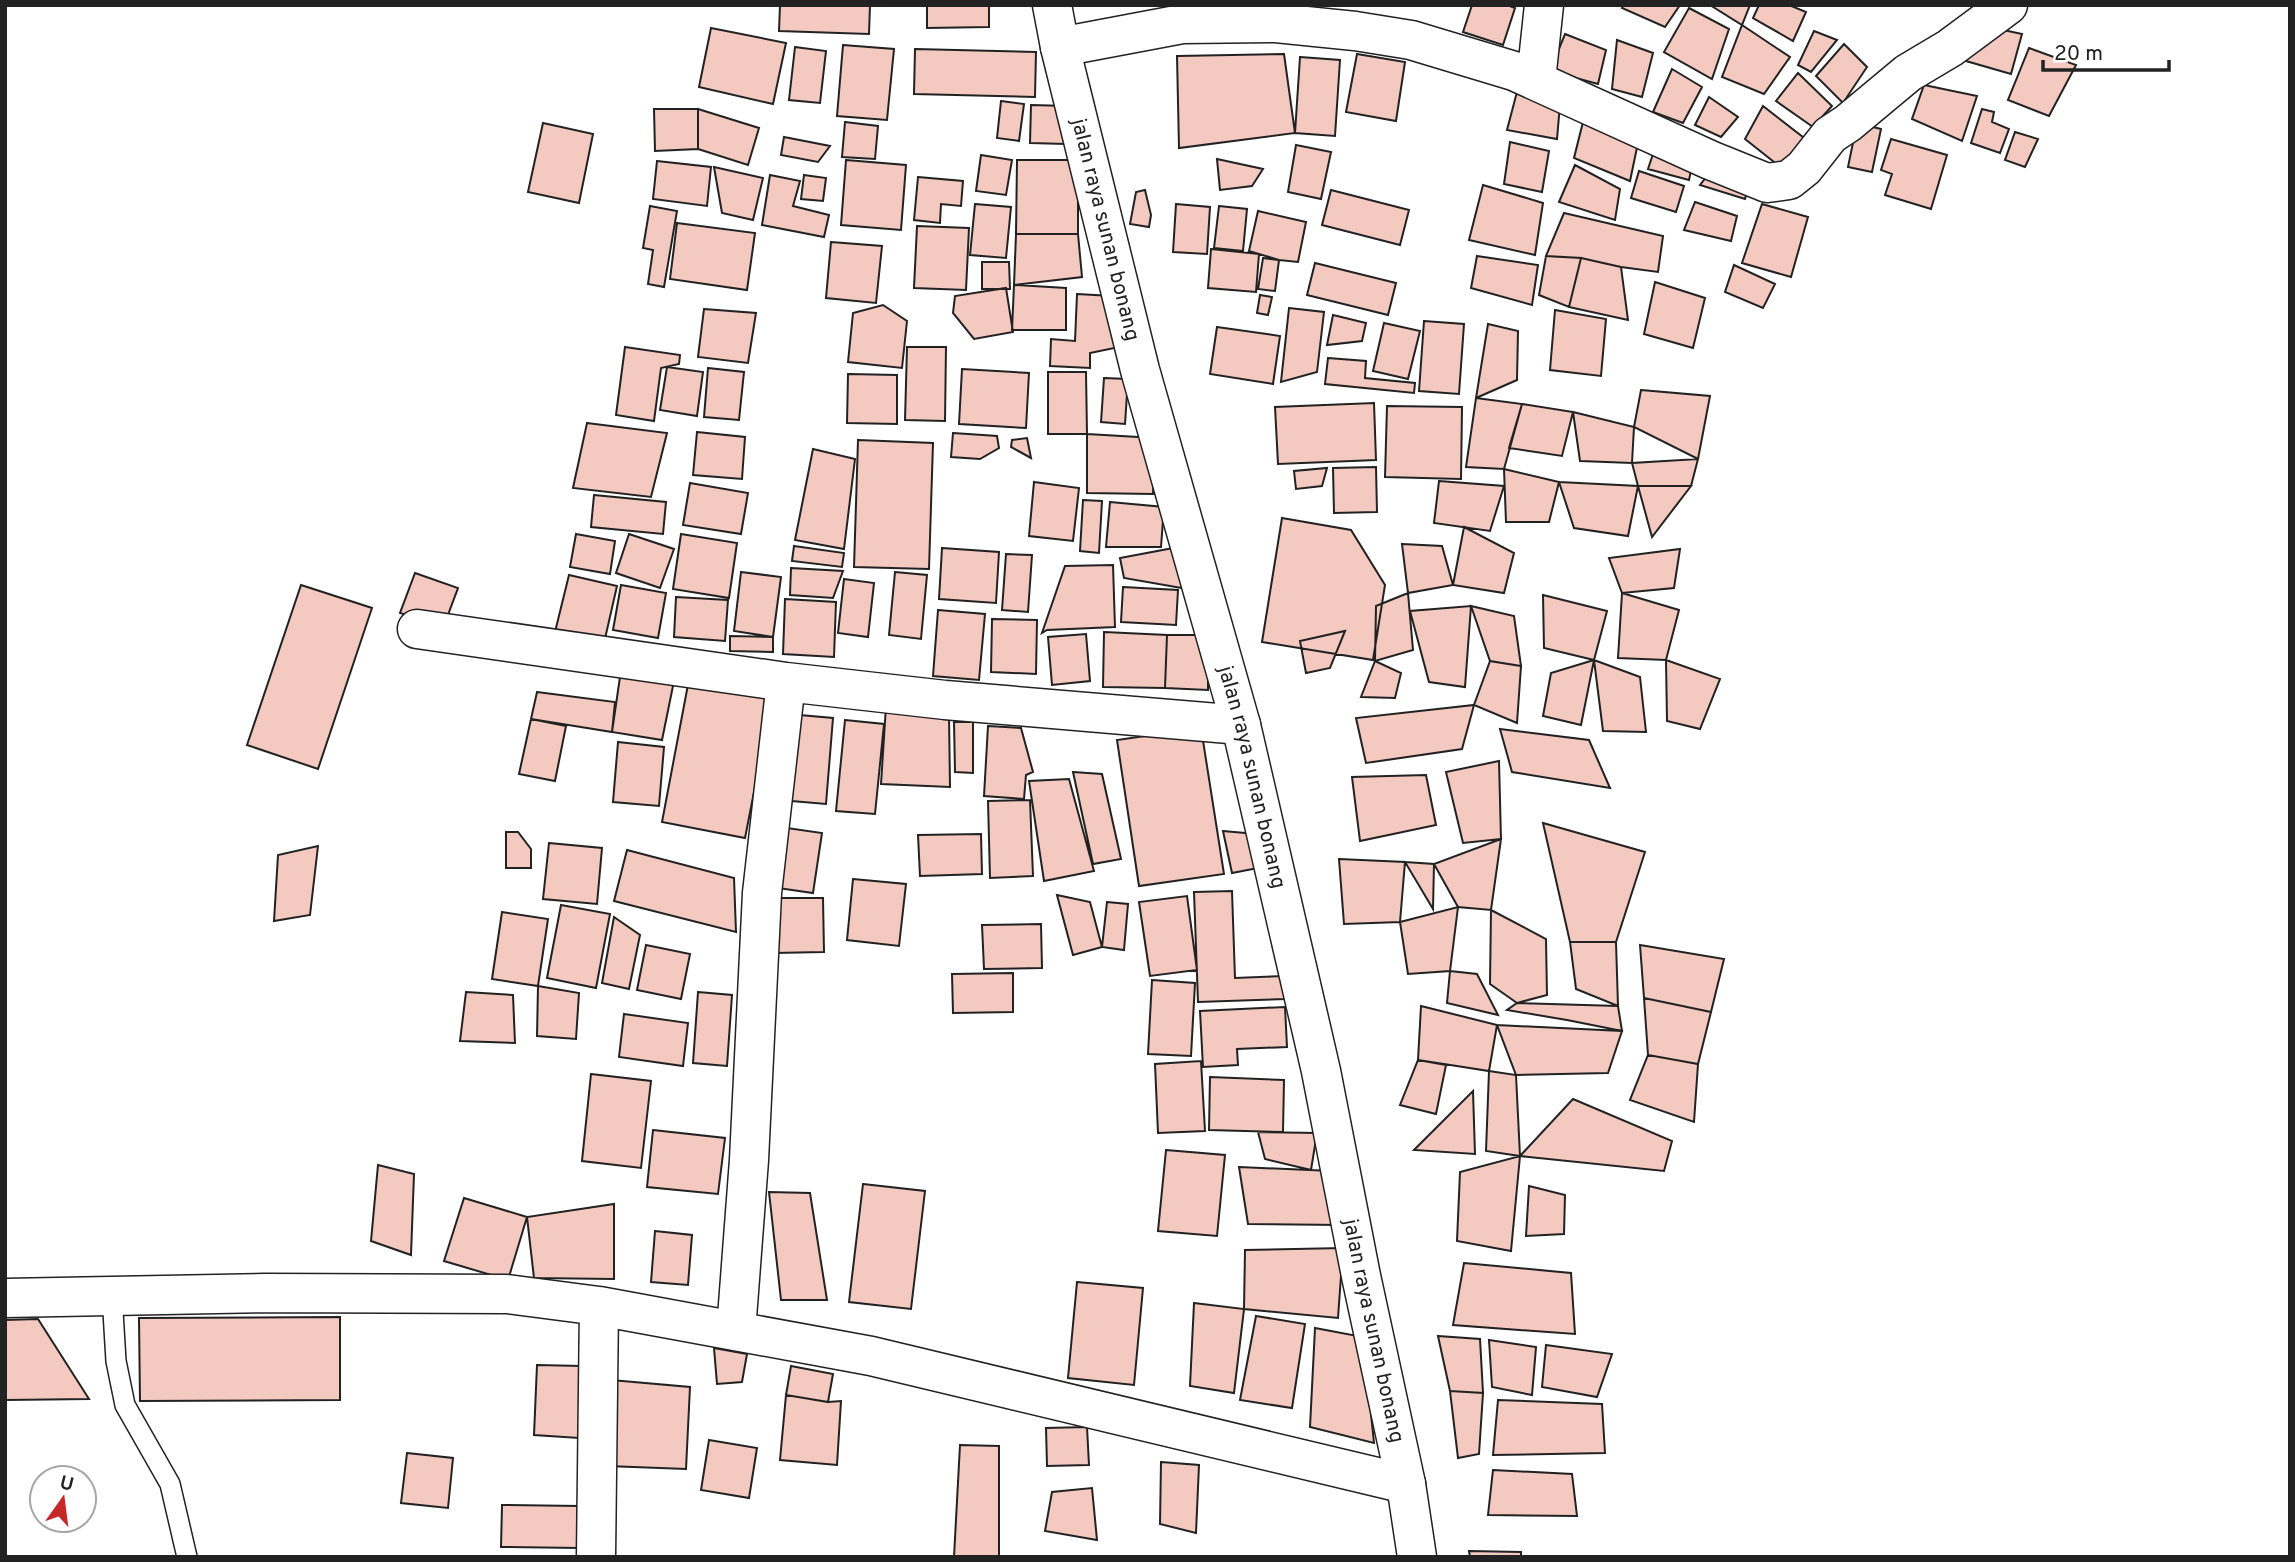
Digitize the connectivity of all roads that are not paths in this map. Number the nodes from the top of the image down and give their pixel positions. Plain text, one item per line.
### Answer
1 (1052, 5) edge
2 (1544, 5) edge
3 (2008, 5) edge
4 (1060, 47) junction
5 (1535, 80) junction
6 (416, 629) dead end
7 (786, 682) junction
8 (1241, 725) junction
9 (111, 1294) junction
10 (5, 1298) edge
11 (599, 1306) junction
12 (736, 1331) junction
13 (1406, 1484) junction
14 (187, 1557) edge
15 (596, 1557) edge
16 (1417, 1557) edge

1 - 4 street, jalan raya sunan bonang
2 - 5 street
3 - 5 street
4 - 5 street
4 - 8 street, jalan raya sunan bonang
6 - 7 street
7 - 8 street
7 - 12 street
8 - 13 street, jalan raya sunan bonang
9 - 10 street
9 - 11 street
9 - 14 lane
11 - 12 street
11 - 15 street
12 - 13 street
13 - 16 street, jalan raya sunan bonang

